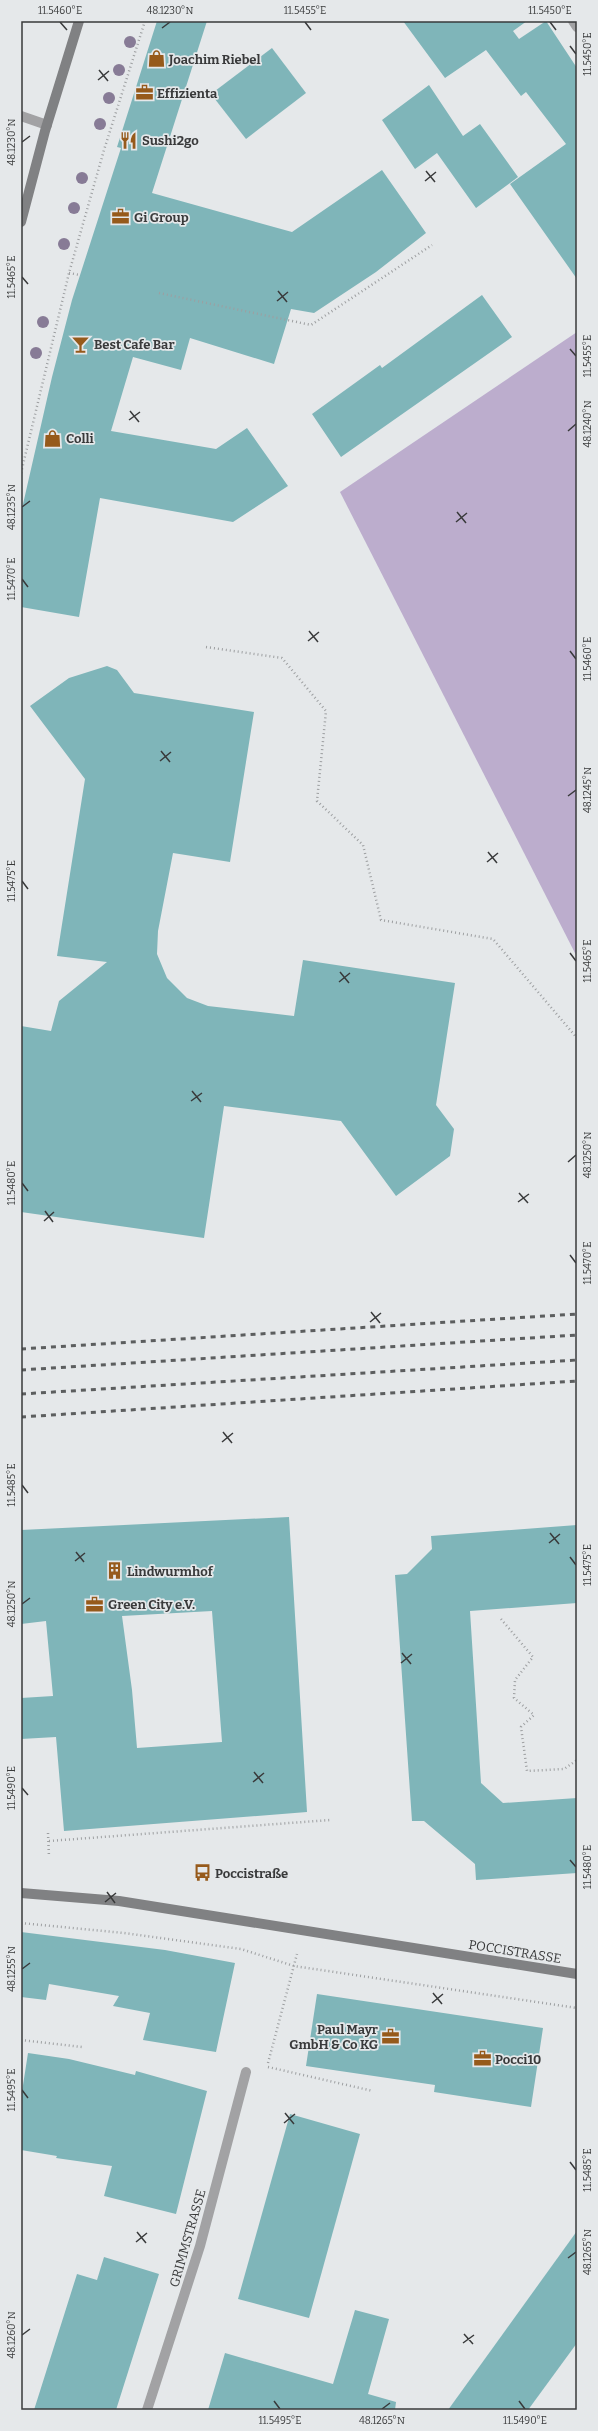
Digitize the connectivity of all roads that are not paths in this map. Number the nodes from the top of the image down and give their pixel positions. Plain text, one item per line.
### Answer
1 (79, 21) edge
2 (573, 21) edge
3 (577, 27) edge
4 (21, 116) edge
5 (47, 125) junction
6 (21, 222) edge
7 (21, 1893) edge
8 (577, 1974) edge
9 (246, 2072) road end
10 (147, 2410) edge

1 - 5 main road
2 - 3 street
4 - 5 street
5 - 6 main road
7 - 8 main road, POCCISTRASSE
9 - 10 street, GRIMMSTRASSE

